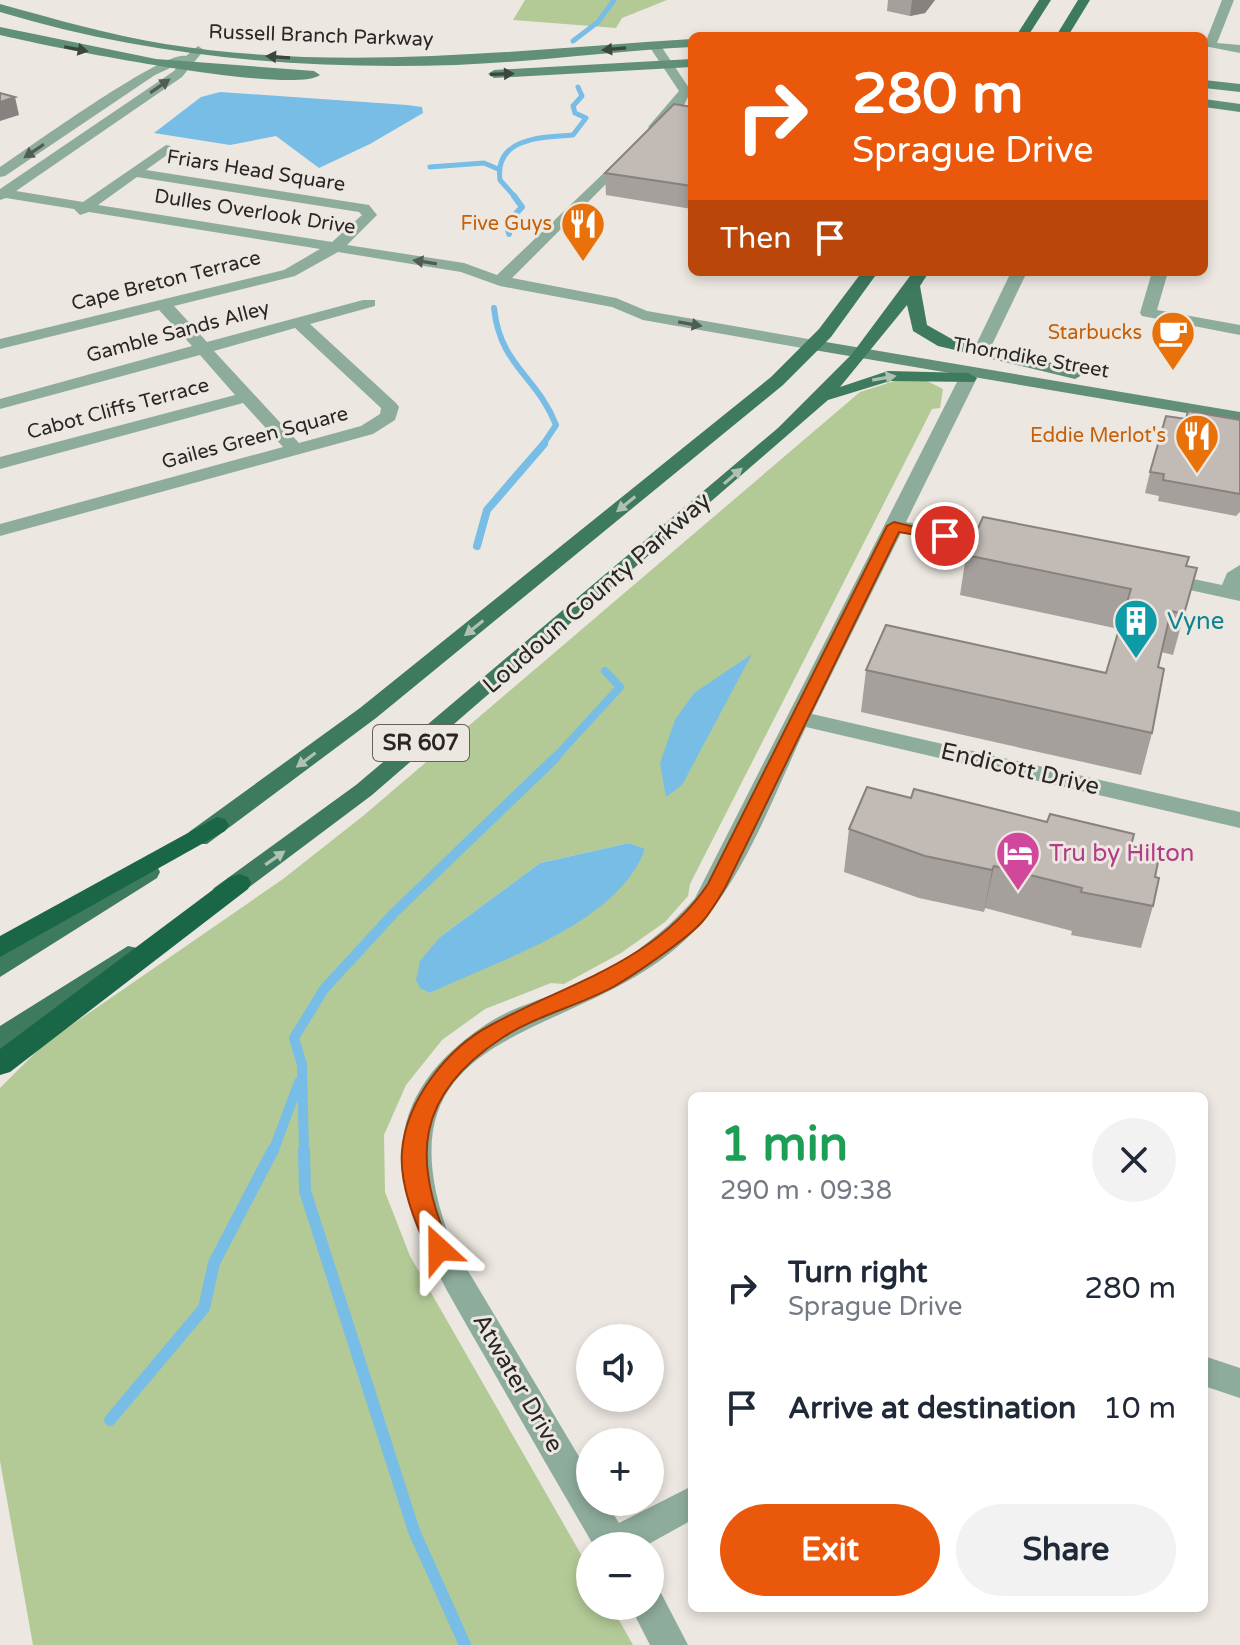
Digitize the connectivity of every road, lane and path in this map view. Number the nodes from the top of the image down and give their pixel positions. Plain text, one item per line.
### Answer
1 (1045, 0) edge
2 (1084, 0) edge
3 (1228, 0) edge
4 (0, 8) edge
5 (1073, 18) junction
6 (0, 31) edge
7 (1025, 32) edge
8 (1064, 32) edge
9 (1071, 32) edge
10 (688, 43) edge
11 (655, 46) junction
12 (1240, 49) edge
13 (198, 50) junction
14 (688, 63) edge
15 (166, 64) junction
16 (665, 65) junction
17 (186, 67) junction
18 (359, 77) dead end
19 (387, 77) dead end
20 (1208, 84) edge
21 (1240, 88) edge
22 (1208, 104) edge
23 (1240, 108) edge
24 (67, 128) junction
25 (95, 132) junction
26 (647, 134) edge
27 (636, 145) edge
28 (166, 149) dead end
29 (134, 172) junction
30 (0, 173) edge
31 (1, 197) edge
32 (80, 211) junction
33 (336, 247) junction
34 (318, 258) junction
35 (867, 276) edge
36 (1017, 276) edge
37 (1159, 276) edge
38 (916, 279) edge
39 (500, 281) junction
40 (369, 303) dead end
41 (164, 305) junction
42 (298, 322) junction
43 (1240, 330) edge
44 (820, 339) junction
45 (0, 344) edge
46 (868, 347) junction
47 (203, 348) junction
48 (981, 351) junction
49 (968, 378) junction
50 (1092, 385) junction
51 (247, 397) junction
52 (1240, 403) edge
53 (0, 404) edge
54 (812, 406) junction
55 (1240, 417) edge
56 (295, 450) junction
57 (0, 463) edge
58 (894, 526) junction
59 (0, 530) edge
60 (1021, 551) edge
61 (1240, 571) edge
62 (1141, 574) edge
63 (1235, 594) edge
64 (799, 718) junction
65 (1240, 820) edge
66 (217, 825) junction
67 (239, 883) junction
68 (0, 948) edge
69 (0, 967) edge
70 (0, 1040) edge
71 (0, 1064) edge
72 (1208, 1372) edge
73 (1240, 1383) edge
74 (688, 1504) edge
75 (605, 1532) edge
76 (638, 1532) edge
77 (656, 1620) edge
78 (670, 1645) edge

1 - 7 main road
2 - 5 main road
3 - 12 street
4 - 13 main road, Russell Branch Parkway
5 - 8 main road
5 - 9 main road
6 -> 15 main road, Russell Branch Parkway
10 - 11 main road, Russell Branch Parkway
11 -> 13 main road, Russell Branch Parkway
11 - 16 street
13 - 15 street
13 - 17 street
14 - 16 main road, Russell Branch Parkway
15 - 17 main road, Russell Branch Parkway
15 - 24 street
19 -> 16 main road, Russell Branch Parkway
16 - 26 street
17 - 18 main road, Russell Branch Parkway
25 -> 17 street
20 - 21 main road
22 - 23 main road
24 - 25 street
24 -> 30 street
25 - 31 street
27 - 39 street
28 - 29 street
29 - 32 street
29 - 33 street, Friars Head Square
31 - 32 street, Dulles Overlook Drive
32 - 33 street, Dulles Overlook Drive
32 - 34 street, Dulles Overlook Drive
33 - 34 street, Cape Breton Terrace
39 -> 33 street, Dulles Overlook Drive
34 - 39 street, Dulles Overlook Drive
34 - 41 street, Cape Breton Terrace
35 - 44 main road, Loudoun County Parkway / SR 607
36 - 48 street
37 - 43 street
38 - 46 main road, Loudoun County Parkway / SR 607
38 - 48 main road
39 - 44 street, Dulles Overlook Drive
40 - 42 street, Gamble Sands Alley
41 - 45 street, Cape Breton Terrace
41 - 47 street
42 - 47 street, Gamble Sands Alley
42 - 56 street, Gailes Green Square
44 - 46 main road, Thorndike Street
44 -> 66 main road, Loudoun County Parkway / SR 607
46 - 50 main road, Thorndike Street
46 - 54 main road, Loudoun County Parkway / SR 607
47 - 51 street
47 - 53 street, Gamble Sands Alley
48 - 50 main road
49 - 50 main road
54 -> 49 main road
49 - 58 street, Atwater Drive
50 - 52 main road, Thorndike Street
50 - 55 main road, Thorndike Street
51 - 56 street
51 - 57 street, Cabot Cliffs Terrace
67 -> 54 main road, Loudoun County Parkway / SR 607
56 - 59 street, Gailes Green Square
58 - 60 street
58 - 64 street, Atwater Drive
61 - 63 street
62 - 63 street
64 - 65 street, Endicott Drive
64 - 75 street, Atwater Drive
66 - 68 highway
66 - 69 main road, Loudoun County Parkway / SR 607
67 - 70 main road, Loudoun County Parkway / SR 607
67 - 71 highway
72 - 73 street
74 - 76 street
77 - 78 street

